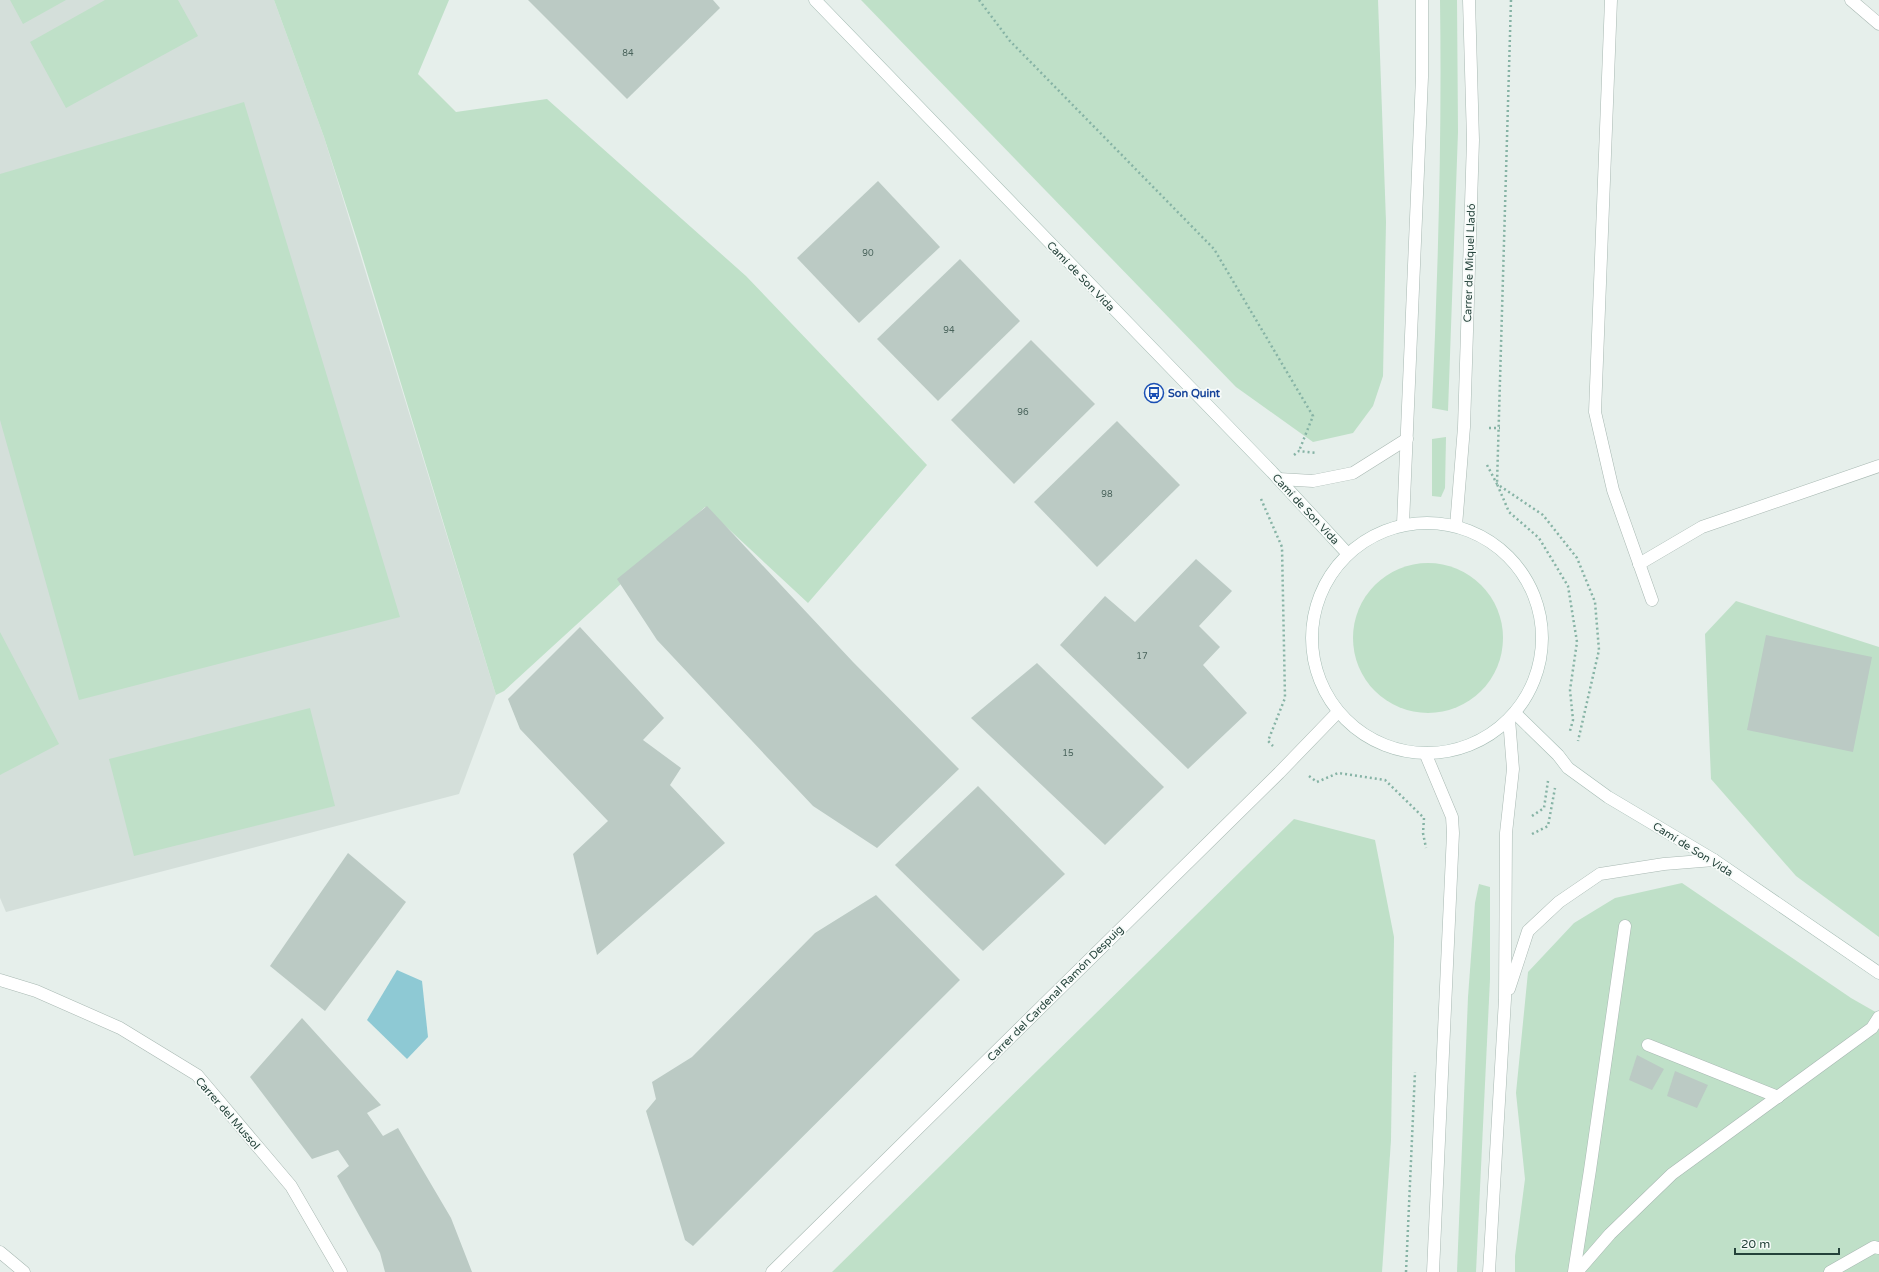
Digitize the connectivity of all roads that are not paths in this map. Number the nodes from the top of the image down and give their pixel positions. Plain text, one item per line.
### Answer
1 (815, 0) edge
2 (1422, 0) edge
3 (1469, 0) edge
4 (1611, 0) edge
5 (1851, 0) edge
6 (1879, 24) edge
7 (1407, 439) junction
8 (1879, 466) edge
9 (1275, 476) junction
10 (1403, 524) junction
11 (1456, 526) junction
12 (1347, 553) junction
13 (1639, 564) junction
14 (1652, 600) dead end
15 (1337, 713) junction
16 (1512, 717) junction
17 (1426, 755) junction
18 (1714, 860) junction
19 (1625, 926) dead end
20 (1879, 973) edge
21 (0, 980) edge
22 (1505, 999) junction
23 (1879, 1017) edge
24 (1648, 1045) dead end
25 (1778, 1097) junction
26 (1879, 1248) edge
27 (0, 1252) edge
28 (24, 1272) edge
29 (341, 1272) edge
30 (772, 1272) edge
31 (1433, 1272) edge
32 (1489, 1272) edge
33 (1574, 1272) edge
34 (1577, 1272) edge
35 (1830, 1272) edge

1 - 9 street, Camí de Son Vida
2 - 7 street
3 - 11 street, Carrer de Miquel Lladó
4 - 13 street
5 - 6 street
7 - 9 street
7 - 10 street
8 - 13 street
9 - 12 street, Camí de Son Vida
10 - 11 street
10 - 12 street
11 - 16 street
12 - 15 street
13 - 14 street
15 - 17 street
15 - 30 street, Carrer del Cardenal Ramón Despuig
16 - 17 street
16 - 18 street, Camí de Son Vida
16 - 22 street
17 - 31 street
18 - 20 street, Camí de Son Vida
18 - 22 street
19 - 33 street
21 - 29 street, Carrer del Mussol
22 - 32 street
23 - 25 street
24 - 25 street
25 - 34 street
26 - 35 street
27 - 28 street

